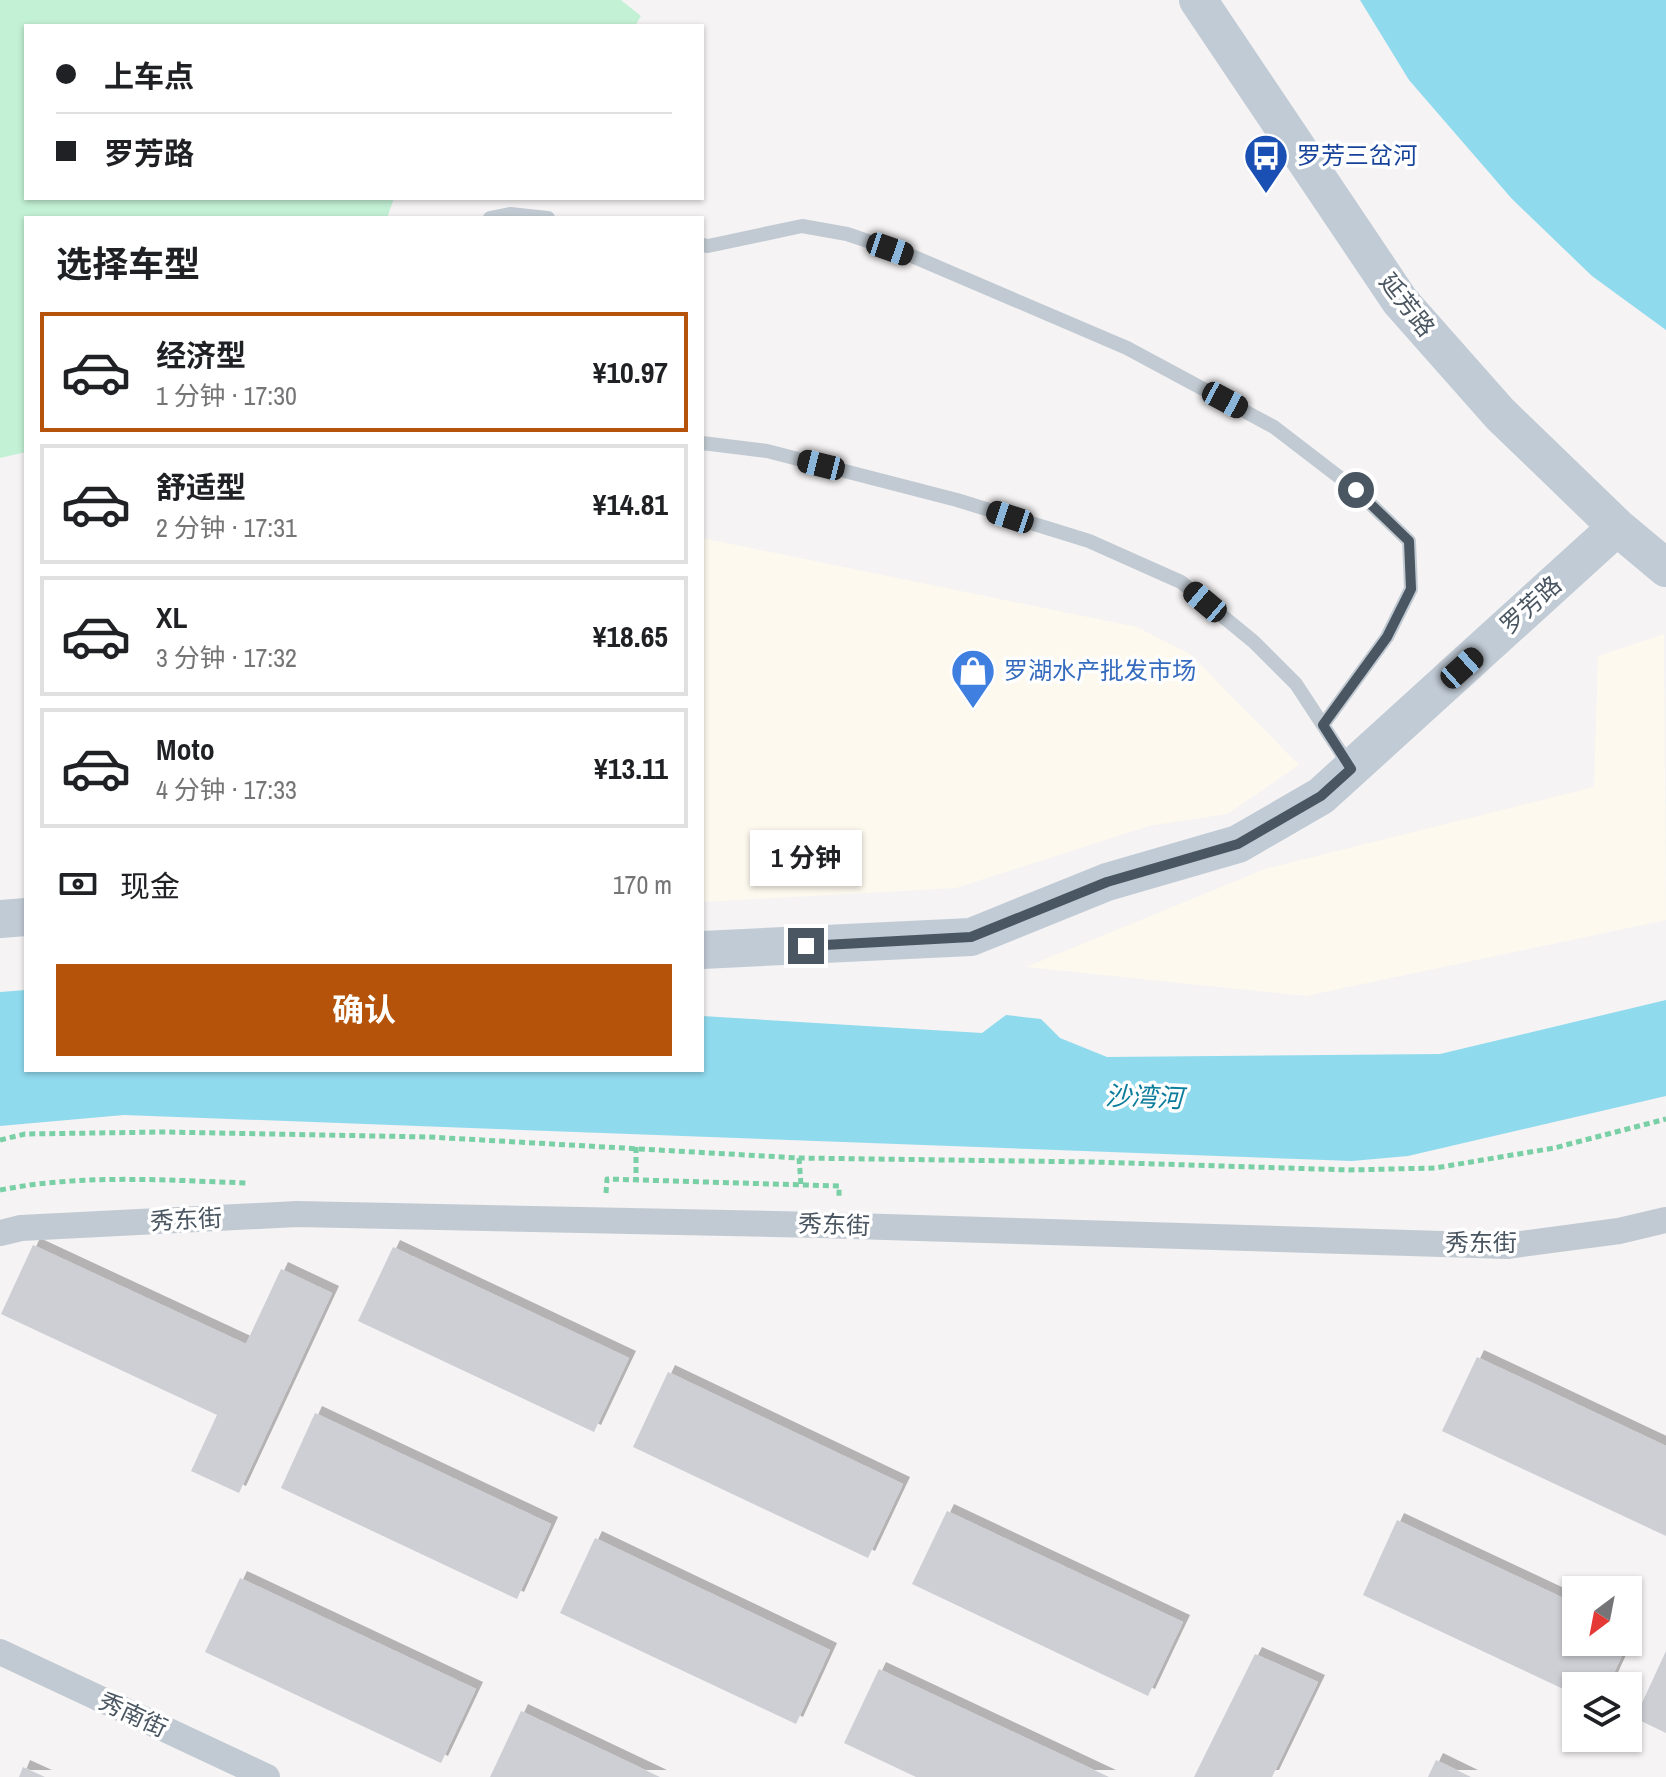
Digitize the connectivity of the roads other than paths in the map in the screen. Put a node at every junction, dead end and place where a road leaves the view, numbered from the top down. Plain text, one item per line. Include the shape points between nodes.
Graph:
1 (1198, 0) edge
2 (500, 216) edge
3 (529, 216) edge
4 (704, 245) edge
5 (704, 443) edge
6 (1617, 527) junction
7 (1666, 568) edge
8 (1323, 725) junction
9 (1351, 769) junction
10 (24, 917) edge
11 (0, 919) edge
12 (704, 950) edge
13 (1666, 1220) edge
14 (0, 1233) edge
15 (0, 1652) edge
16 (228, 1769) edge
17 (267, 1777) edge

1 - 6 main road, 延芳路 via 1400,301 1500,414
2 - 3 lane
4 - 8 lane via 802,226 847,234 912,256 1127,348 1274,427 1356,490 1409,541 1411,589 1387,637
5 - 8 lane via 767,451 957,500 1089,541 1168,576 1254,642 1296,684
6 - 7 main road, 延芳路
6 - 9 main road, 罗芳路
8 - 9 lane
9 - 12 main road, 罗芳路 via 1321,796 1238,844 1107,882 971,937
10 - 11 main road
13 - 14 street, 秀东街 via 1507,1246 297,1214
15 - 16 street, 秀南街
16 - 17 street, 秀南街

